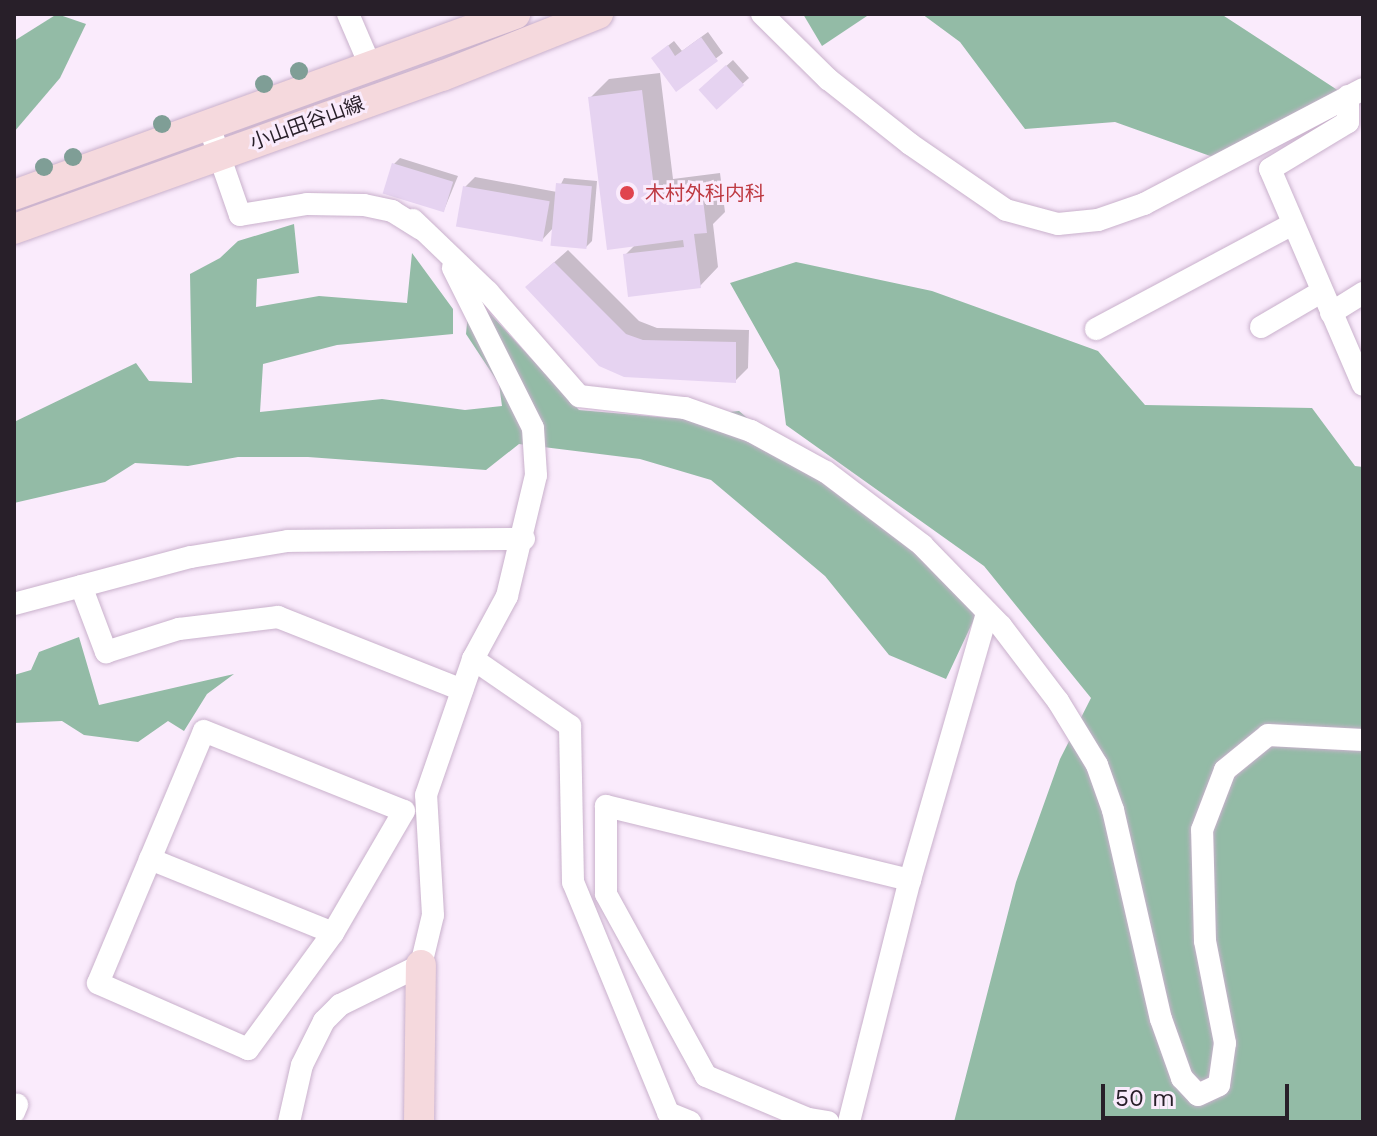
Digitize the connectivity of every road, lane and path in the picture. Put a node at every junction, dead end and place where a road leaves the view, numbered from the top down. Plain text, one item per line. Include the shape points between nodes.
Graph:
1 (348, 14) edge
2 (515, 14) edge
3 (598, 14) edge
4 (762, 14) edge
5 (370, 65) junction
6 (1356, 92) edge
7 (214, 140) junction
8 (14, 195) edge
9 (413, 220) junction
10 (1291, 225) junction
11 (14, 229) edge
12 (1363, 293) edge
13 (1326, 303) junction
14 (1261, 327) dead end
15 (1096, 329) dead end
16 (1363, 385) edge
17 (524, 539) junction
18 (81, 586) junction
19 (14, 604) edge
20 (987, 613) junction
21 (473, 659) junction
22 (462, 690) junction
23 (1363, 740) edge
24 (426, 795) junction
25 (404, 811) junction
26 (150, 859) junction
27 (910, 880) junction
28 (333, 933) junction
29 (421, 965) junction
30 (289, 1122) edge
31 (419, 1122) edge
32 (690, 1122) edge
33 (828, 1122) edge
34 (849, 1122) edge

1 - 5 street
2 - 5 main road, 小山田谷山線
3 - 7 main road, 小山田谷山線 via 442,76
4 - 6 street via 828,79 910,144 1006,210 1058,224 1098,220 1144,204
5 - 7 main road, 小山田谷山線
6 - 10 street via 1348,122 1270,169
7 - 8 main road, 小山田谷山線
7 - 9 street via 240,215 339,203 392,211
7 - 11 main road, 小山田谷山線
9 - 17 street via 458,274 533,428 536,475
9 - 20 street via 488,292 579,396 685,408 751,431 826,472 922,545
10 - 13 street
10 - 15 street
12 - 13 street
13 - 14 street
13 - 16 street
17 - 18 street via 288,541 191,557
17 - 21 street via 507,596
18 - 19 street
18 - 22 street via 106,652 179,629 278,617
20 - 23 street via 1058,701 1097,765 1113,810 1161,1019 1182,1078 1198,1095 1219,1085 1225,1043 1205,941 1202,830 1225,770 1268,735
20 - 27 street
21 - 22 street
21 - 32 street via 570,726 573,882 668,1113
22 - 24 street
24 - 25 street
24 - 29 street via 433,915
25 - 26 street via 204,731
25 - 28 street
26 - 28 street
26 - 28 street via 98,983 248,1049
27 - 33 street via 606,806 606,894 706,1076 808,1119
27 - 34 street
29 - 30 street via 340,1005 324,1021 302,1065
29 - 31 main road

